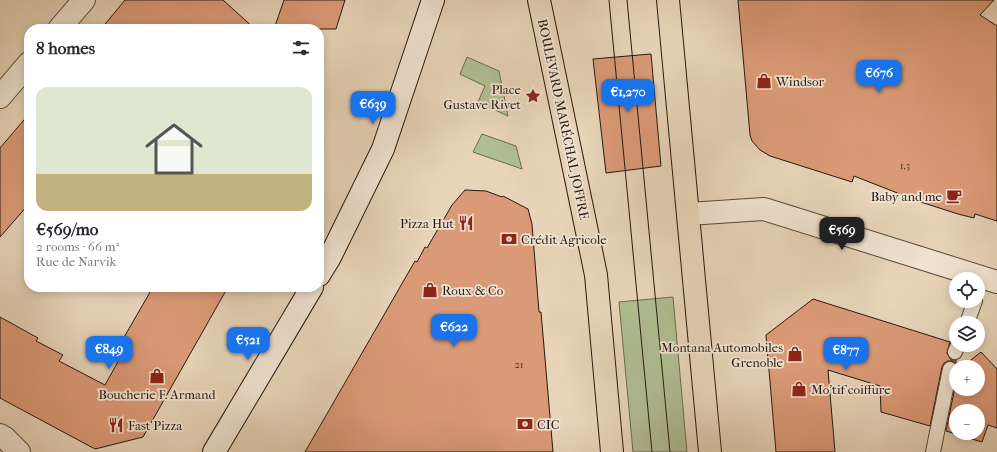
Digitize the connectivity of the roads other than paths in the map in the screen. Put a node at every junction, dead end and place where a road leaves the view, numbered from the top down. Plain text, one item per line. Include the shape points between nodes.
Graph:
1 (84, 0) edge
2 (433, 0) edge
3 (539, 0) edge
4 (668, 0) edge
5 (63, 24) edge
6 (24, 70) edge
7 (0, 97) edge
8 (688, 214) junction
9 (324, 267) edge
10 (986, 284) edge
11 (309, 292) edge
12 (949, 374) edge
13 (0, 435) edge
14 (19, 452) edge
15 (214, 452) edge
16 (612, 452) edge
17 (710, 452) edge
18 (934, 452) edge

1 - 5 main road
2 - 9 main road via 383,149
3 - 16 main road, BOULEVARD MARÉCHAL JOFFRE via 596,275
4 - 8 main road
6 - 7 main road
8 - 10 main road via 764,209
8 - 17 main road
11 - 15 main road
12 - 18 lane
13 - 14 main road

